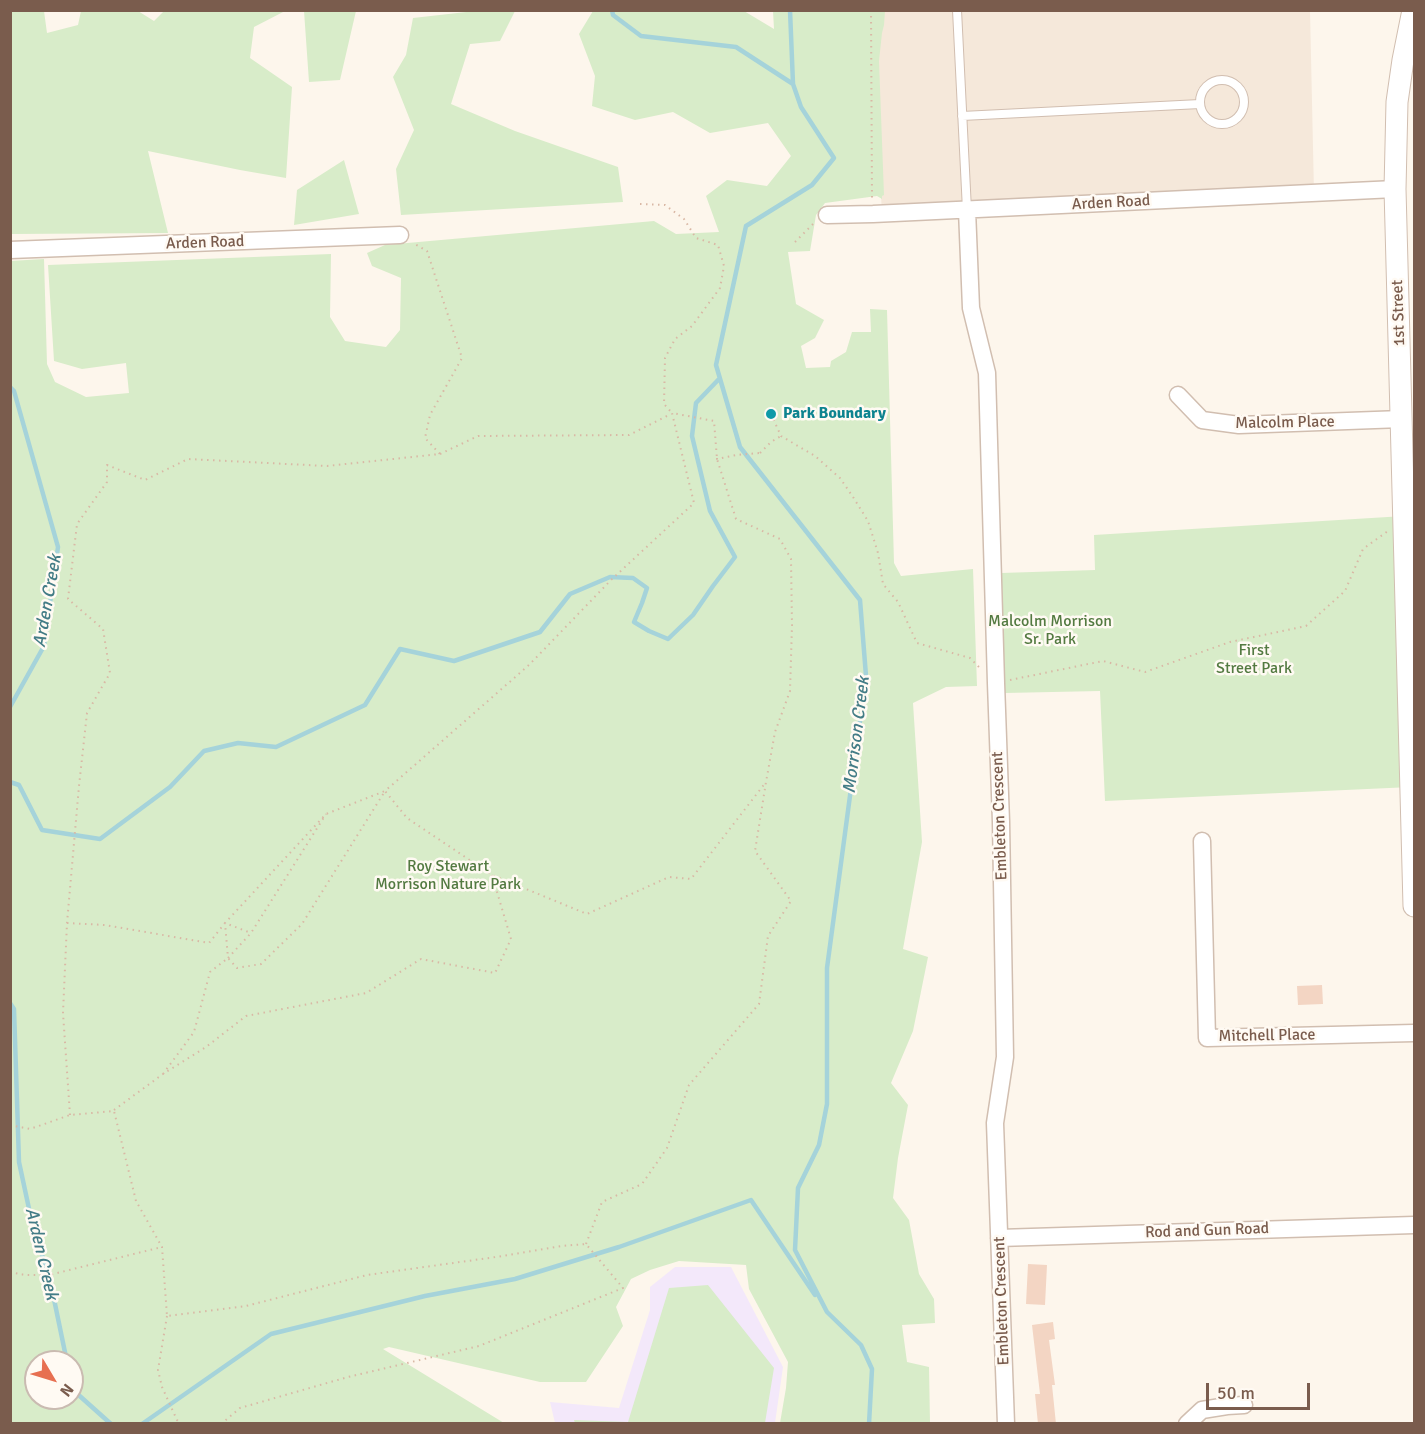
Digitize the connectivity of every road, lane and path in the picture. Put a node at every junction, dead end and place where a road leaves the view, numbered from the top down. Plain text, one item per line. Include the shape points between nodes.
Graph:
1 (871, 10) edge
2 (957, 10) edge
3 (1413, 10) edge
4 (1409, 61) edge
5 (1200, 104) junction
6 (962, 116) junction
7 (1395, 189) junction
8 (640, 204) dead end
9 (967, 210) junction
10 (873, 214) junction
11 (827, 215) joint
12 (400, 236) joint
13 (795, 242) dead end
14 (10, 250) edge
15 (1178, 395) dead end
16 (672, 413) junction
17 (771, 414) dead end
18 (1406, 420) edge
19 (781, 436) junction
20 (440, 454) junction
21 (717, 459) junction
22 (1404, 518) junction
23 (996, 683) junction
24 (1412, 715) edge
25 (766, 782) junction
26 (385, 791) junction
27 (326, 814) junction
28 (1202, 841) dead end
29 (492, 875) junction
30 (1414, 906) edge
31 (67, 923) junction
32 (225, 923) junction
33 (251, 933) junction
34 (228, 958) junction
35 (1414, 1033) edge
36 (163, 1074) junction
37 (114, 1111) junction
38 (70, 1115) junction
39 (10, 1125) edge
40 (1414, 1225) edge
41 (999, 1238) junction
42 (586, 1244) junction
43 (162, 1247) junction
44 (10, 1272) edge
45 (167, 1316) junction
46 (1244, 1405) dead end
47 (181, 1424) edge
48 (221, 1424) edge
49 (1006, 1424) edge
50 (1187, 1424) edge

1 - 10 path
2 - 6 lane
3 - 4 street, 1st Street
4 - 7 street, 1st Street via 1397,102
5 - 5 lane via 1207,118 1221,124 1236,119 1244,104 1239,87 1222,80 1206,87
5 - 6 lane
6 - 9 lane
7 - 9 street, Arden Road
7 - 18 street, 1st Street
8 - 16 path via 665,205 684,219 696,238 718,245 724,266 720,288 692,326 675,339 665,358 664,404
9 - 10 street, Arden Road
9 - 23 street, Embleton Crescent via 971,308 987,373
10 - 11 street, Arden Road
11 - 13 path
12 - 14 street, Arden Road
12 - 20 path via 428,251 462,358 430,415 425,438
15 - 18 street, Malcolm Place via 1202,420 1239,425
16 - 20 path via 629,435 478,436
16 - 21 path via 714,422
16 - 26 path via 694,503 611,580 529,665
17 - 19 path
18 - 22 street, 1st Street
19 - 21 path via 760,453
19 - 23 path via 815,456 840,478 853,497 868,522 883,584 898,602 916,643 970,658
20 - 31 path via 327,466 188,459 145,480 107,465 107,482 77,524 68,599 103,629 110,673 87,713
21 - 25 path via 736,519 780,539 791,559 790,691 775,732
22 - 23 path via 1363,549 1346,591 1306,626 1230,642 1145,672 1103,661
22 - 24 street, 1st Street
23 - 41 street, Embleton Crescent via 1005,1057 995,1123
24 - 30 street, 1st Street
25 - 29 path via 691,879 669,878 587,914
25 - 42 path via 755,851 791,901 768,936 759,1004 689,1085 667,1148 642,1184 602,1202
26 - 27 path
26 - 29 path via 407,818
26 - 34 path via 302,924 261,964 237,968
27 - 32 path
27 - 33 path
28 - 35 street, Mitchell Place via 1208,1038
29 - 36 path via 511,939 495,973 421,959 366,993 246,1016
31 - 32 path via 105,925 209,943
31 - 38 path via 63,1013
32 - 33 path
32 - 34 path
33 - 34 path
34 - 36 path via 210,972 194,1032
36 - 37 path
37 - 38 path
37 - 43 path via 136,1201
38 - 39 path via 30,1130
40 - 41 street, Rod and Gun Road
41 - 49 street, Embleton Crescent
42 - 45 path via 367,1275 246,1306
42 - 48 path via 623,1288 479,1346 240,1408
43 - 44 path via 49,1275
43 - 45 path
45 - 47 path via 158,1370
46 - 50 street via 1202,1410

